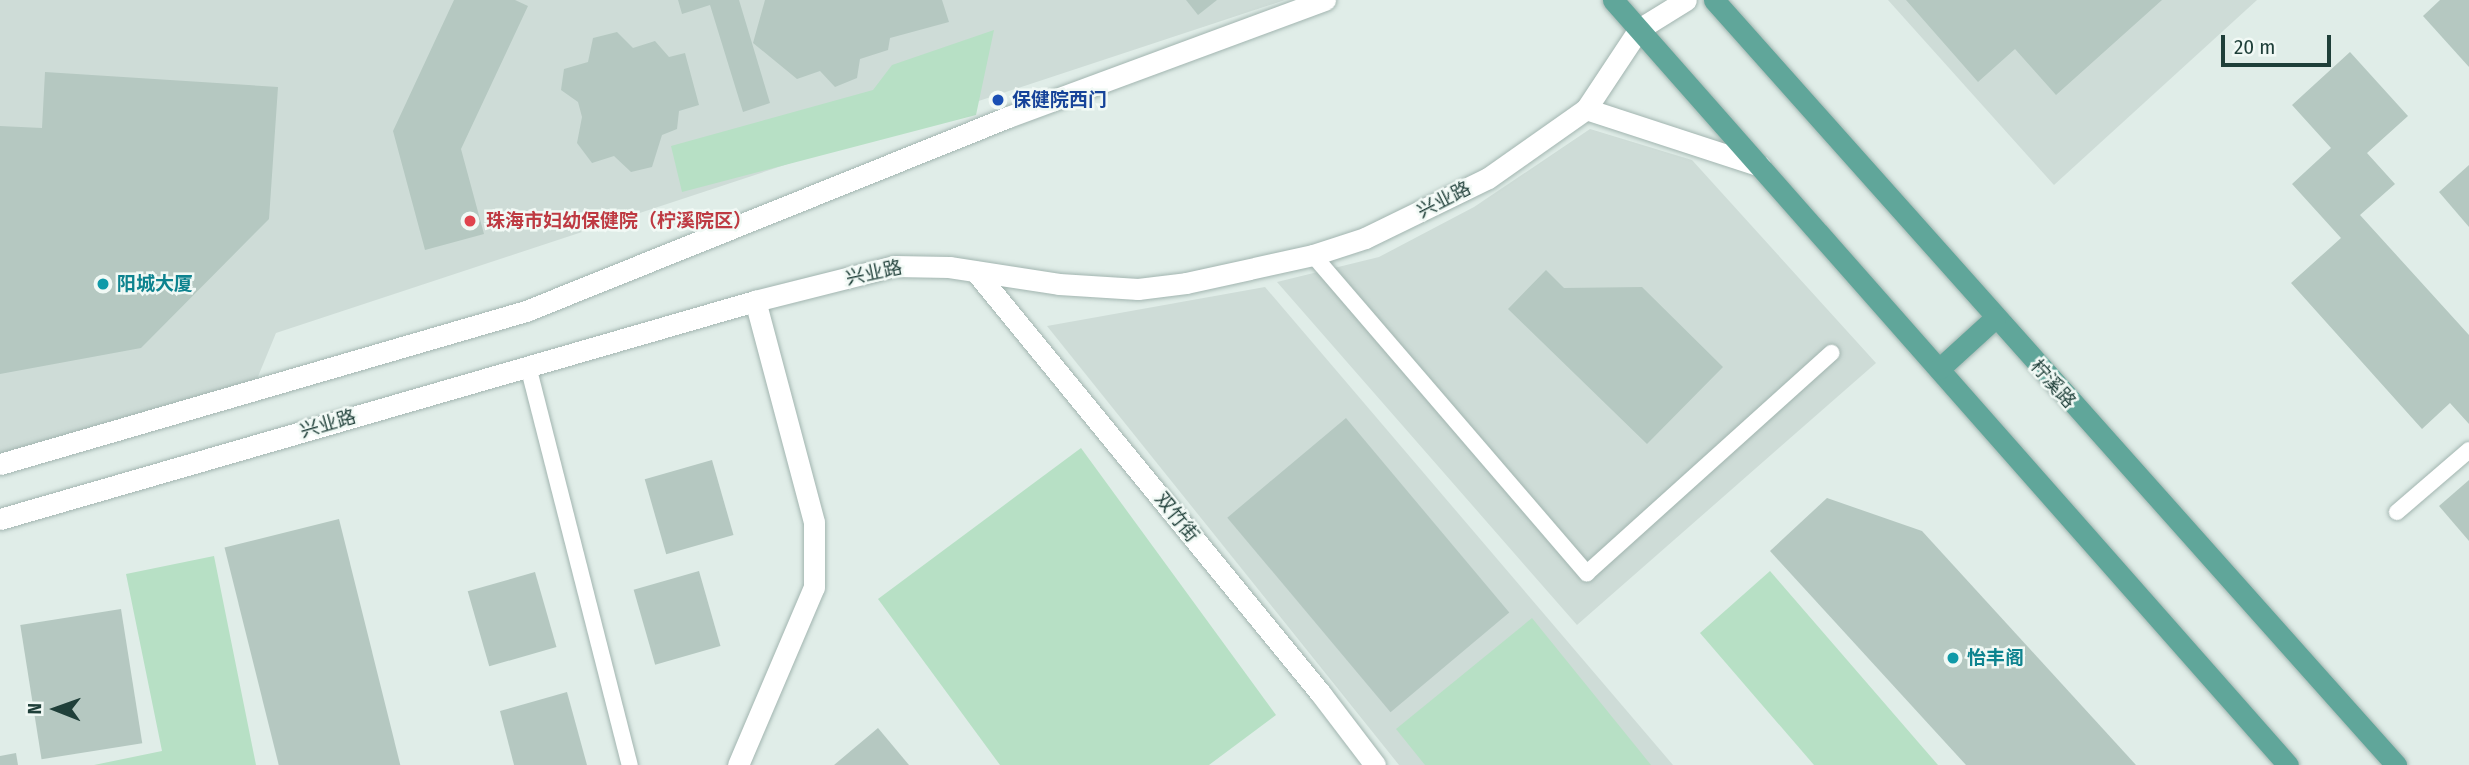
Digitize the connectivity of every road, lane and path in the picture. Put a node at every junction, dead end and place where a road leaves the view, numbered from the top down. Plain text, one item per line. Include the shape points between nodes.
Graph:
1 (1325, 0) edge
2 (1613, 0) edge
3 (1686, 0) edge
4 (1714, 0) edge
5 (1639, 29) junction
6 (1586, 109) junction
7 (1760, 166) junction
8 (1313, 255) junction
9 (976, 272) junction
10 (755, 301) junction
11 (1994, 318) junction
12 (1831, 353) dead end
13 (528, 366) junction
14 (1939, 369) junction
15 (2469, 450) edge
16 (0, 464) edge
17 (2397, 512) dead end
18 (0, 519) edge
19 (630, 765) edge
20 (738, 765) edge
21 (1375, 765) edge
22 (2288, 765) edge
23 (2396, 765) edge

1 - 16 main road via 1008,117 526,311
2 - 5 main road
3 - 5 main road, 兴业路
4 - 11 main road, 柠溪路
5 - 6 main road, 兴业路
5 - 7 main road
6 - 7 main road
6 - 8 main road, 兴业路 via 1488,178 1365,238
7 - 14 main road
8 - 9 main road, 兴业路 via 1138,289
8 - 12 lane via 1587,573
9 - 10 main road, 兴业路 via 921,264 894,266
9 - 21 main road, 双竹街
10 - 13 main road, 兴业路
10 - 20 main road via 814,522 814,587
11 - 14 main road
11 - 23 main road, 柠溪路
13 - 18 main road, 兴业路
13 - 19 lane
14 - 22 main road
15 - 17 lane

